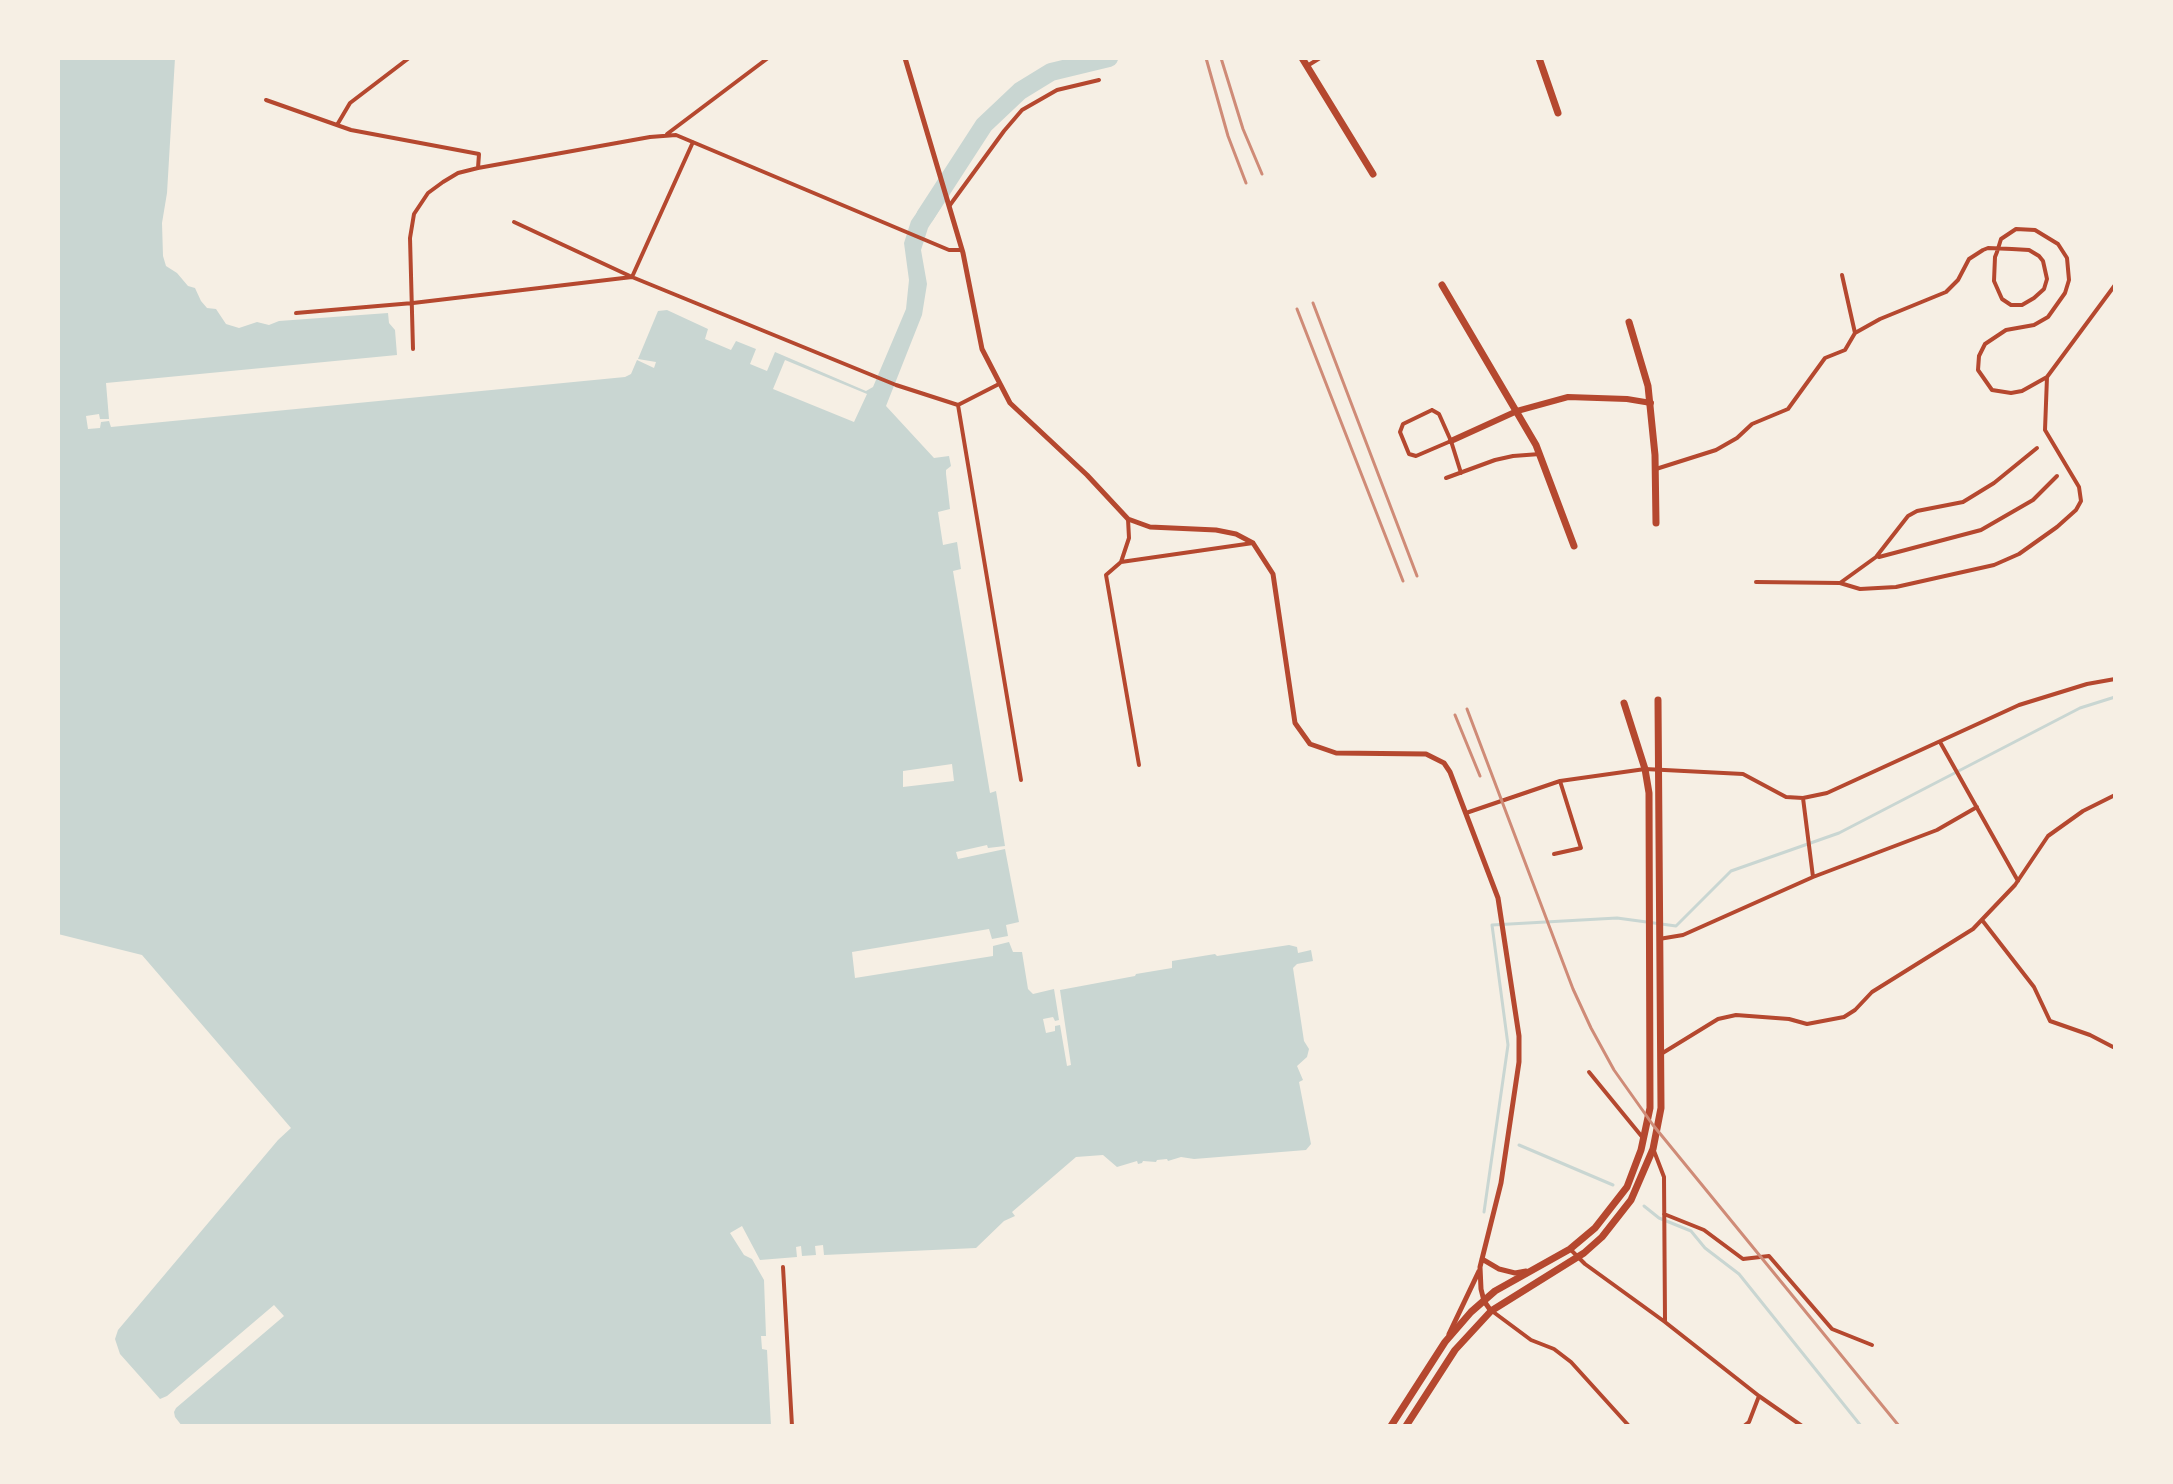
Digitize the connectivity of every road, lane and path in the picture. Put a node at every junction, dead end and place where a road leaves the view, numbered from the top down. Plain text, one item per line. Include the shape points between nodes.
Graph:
1 (409, 58) edge
2 (768, 58) edge
3 (905, 58) edge
4 (1320, 58) edge
5 (1539, 58) edge
6 (1304, 62) edge
7 (1099, 80) dead end
8 (266, 100) dead end
9 (1558, 113) dead end
10 (337, 125) junction
11 (665, 136) junction
12 (693, 142) junction
13 (478, 168) junction
14 (1373, 174) dead end
15 (949, 202) junction
16 (514, 222) dead end
17 (962, 250) junction
18 (1842, 275) dead end
19 (632, 277) junction
20 (1442, 285) dead end
21 (2115, 285) edge
22 (413, 303) junction
23 (296, 313) dead end
24 (1629, 322) dead end
25 (1855, 333) junction
26 (413, 349) dead end
27 (2047, 377) junction
28 (999, 384) junction
29 (1651, 403) junction
30 (958, 405) junction
31 (1517, 411) junction
32 (1451, 441) junction
33 (2037, 448) dead end
34 (1541, 454) junction
35 (1655, 469) junction
36 (1461, 473) junction
37 (2057, 476) dead end
38 (1446, 478) dead end
39 (1128, 519) junction
40 (1656, 523) dead end
41 (1253, 543) junction
42 (1574, 546) dead end
43 (1876, 557) junction
44 (1121, 562) junction
45 (1756, 582) dead end
46 (1840, 583) junction
47 (2115, 679) edge
48 (1658, 700) dead end
49 (1624, 703) dead end
50 (1940, 742) junction
51 (1139, 765) dead end
52 (1645, 769) junction
53 (1659, 770) junction
54 (1021, 780) dead end
55 (1560, 781) junction
56 (2115, 795) edge
57 (1803, 798) junction
58 (1977, 807) junction
59 (1466, 813) junction
60 (1554, 854) dead end
61 (1813, 877) junction
62 (2018, 881) junction
63 (1982, 920) junction
64 (1649, 936) junction
65 (1660, 937) junction
66 (2115, 1048) edge
67 (1660, 1054) junction
68 (1589, 1072) dead end
69 (1644, 1140) junction
70 (1653, 1149) junction
71 (1664, 1214) junction
72 (1570, 1249) junction
73 (1578, 1256) junction
74 (1482, 1259) junction
75 (783, 1267) dead end
76 (1480, 1267) junction
77 (1529, 1271) junction
78 (1484, 1301) junction
79 (1491, 1311) junction
80 (1665, 1322) junction
81 (1445, 1342) junction
82 (1872, 1345) dead end
83 (1759, 1396) junction
84 (792, 1426) edge
85 (1392, 1426) edge
86 (1406, 1426) edge
87 (1629, 1426) edge
88 (1744, 1426) edge
89 (1802, 1426) edge

1 - 10 street via 350,103
2 - 11 street
3 - 15 street
4 - 6 street
5 - 9 highway
6 - 14 highway
7 - 15 street via 1057,90 1022,110
8 - 10 street
10 - 13 street via 479,154
11 - 12 street
11 - 13 street
12 - 17 street via 949,250
12 - 19 street
13 - 22 street via 443,182 414,214
15 - 17 street
16 - 19 street
17 - 28 street via 982,349
18 - 25 street
19 - 22 street
19 - 30 street via 896,385
20 - 31 highway
21 - 27 street
22 - 23 street
22 - 26 street
24 - 29 highway
25 - 27 street via 1946,292 1969,259 1988,248 2000,248 2035,252 2043,261 2044,289 2022,305 2006,303 1999,294 1995,257 2001,239 2010,231 2035,230 2067,258 2065,293 2048,317 1991,338 1979,356 1978,370 2000,393 2022,391
25 - 35 street via 1845,350 1825,358 1788,409 1752,424 1716,450
27 - 46 street via 2045,430 2079,487 2076,510 2019,554 1994,565 1896,587 1860,589
28 - 30 street
28 - 39 street via 1010,403
29 - 31 main road via 1568,397
29 - 35 highway
30 - 54 street
31 - 32 main road
31 - 34 highway
32 - 32 street via 1416,456 1409,454 1400,432 1403,424 1432,410
32 - 36 street
33 - 43 street via 1963,502 1908,516
34 - 36 street via 1513,456
34 - 42 highway
35 - 40 highway
36 - 38 street
37 - 43 street via 2033,500 1981,530
39 - 41 street via 1150,527 1216,530
39 - 44 street via 1129,538
41 - 44 street
41 - 59 street via 1273,574 1301,736 1323,751 1437,758 1450,772
43 - 46 street
44 - 51 street via 1106,575
45 - 46 street
47 - 50 street via 2019,705
48 - 53 highway
49 - 52 highway
50 - 57 street via 1827,793
50 - 58 street
52 - 53 street
52 - 55 street
52 - 64 highway
53 - 57 street via 1743,774 1786,797
53 - 65 highway
55 - 59 street
55 - 60 street via 1581,848
56 - 62 street via 2048,836
57 - 61 street
58 - 61 street via 1937,830
58 - 62 street
59 - 74 street via 1498,898 1519,1036 1501,1183
61 - 65 street via 1683,935
62 - 63 street
63 - 66 street via 2034,987 2050,1021
63 - 67 street via 1872,992 1844,1017 1807,1024 1736,1015 1718,1019
64 - 65 street
64 - 69 highway via 1650,1108
65 - 67 highway
67 - 70 highway via 1661,1108
68 - 69 street
69 - 72 highway via 1627,1187 1595,1228
70 - 71 street via 1664,1177
70 - 73 highway via 1617,1220
71 - 80 street
71 - 82 street via 1704,1230 1743,1259 1769,1256 1832,1329
72 - 73 street
72 - 77 highway
73 - 79 highway
73 - 80 street
74 - 76 street
74 - 77 street via 1499,1269
75 - 84 street
76 - 78 street
76 - 81 street
77 - 78 highway
78 - 79 street
78 - 81 highway
79 - 86 highway via 1455,1350
79 - 87 street via 1571,1362
80 - 83 street
81 - 85 highway
83 - 88 street
83 - 89 street

